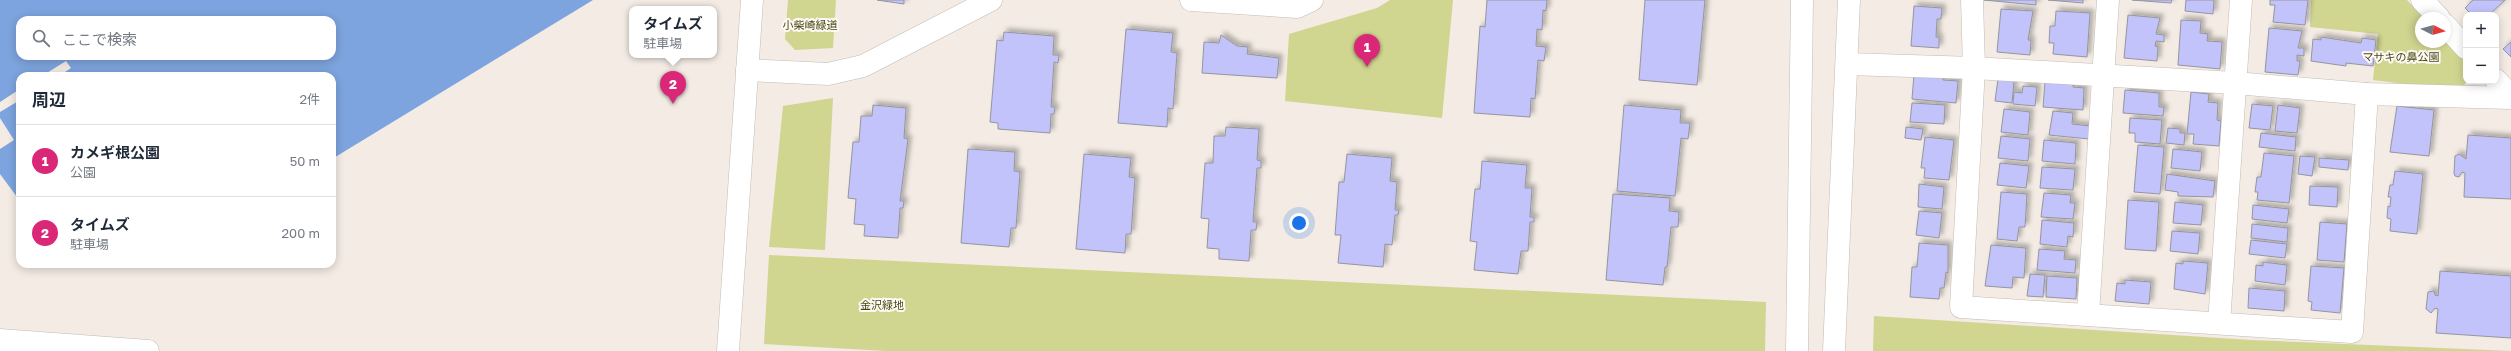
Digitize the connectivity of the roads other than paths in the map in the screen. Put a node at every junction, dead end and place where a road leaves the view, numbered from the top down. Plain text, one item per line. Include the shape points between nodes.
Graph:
1 (752, 0) edge
2 (991, 0) edge
3 (1191, 0) edge
4 (1312, 0) edge
5 (1802, 0) edge
6 (1849, 0) edge
7 (1972, 0) edge
8 (2108, 0) edge
9 (2240, 0) edge
10 (2422, 0) edge
11 (2433, 12) edge
12 (2451, 32) edge
13 (2463, 45) edge
14 (1848, 64) junction
15 (1974, 68) junction
16 (747, 70) junction
17 (2104, 75) junction
18 (2235, 83) junction
19 (2499, 83) edge
20 (2367, 94) junction
21 (2511, 97) edge
22 (2088, 314) junction
23 (2219, 323) junction
24 (0, 340) edge
25 (148, 351) edge
26 (728, 351) edge
27 (1797, 351) edge
28 (1834, 351) edge

1 - 16 street
2 - 16 street via 863,66 828,74
3 - 4 street via 1297,7
5 - 27 street
6 - 14 street
7 - 15 street
8 - 17 street
9 - 18 street
10 - 11 street
12 - 13 street
14 - 15 street
14 - 28 street
15 - 17 street
15 - 22 street via 1961,307
16 - 26 street
17 - 18 street
17 - 22 street
18 - 20 street
18 - 23 street
19 - 21 street
20 - 21 street
20 - 23 street via 2352,332
22 - 23 street
24 - 25 street

